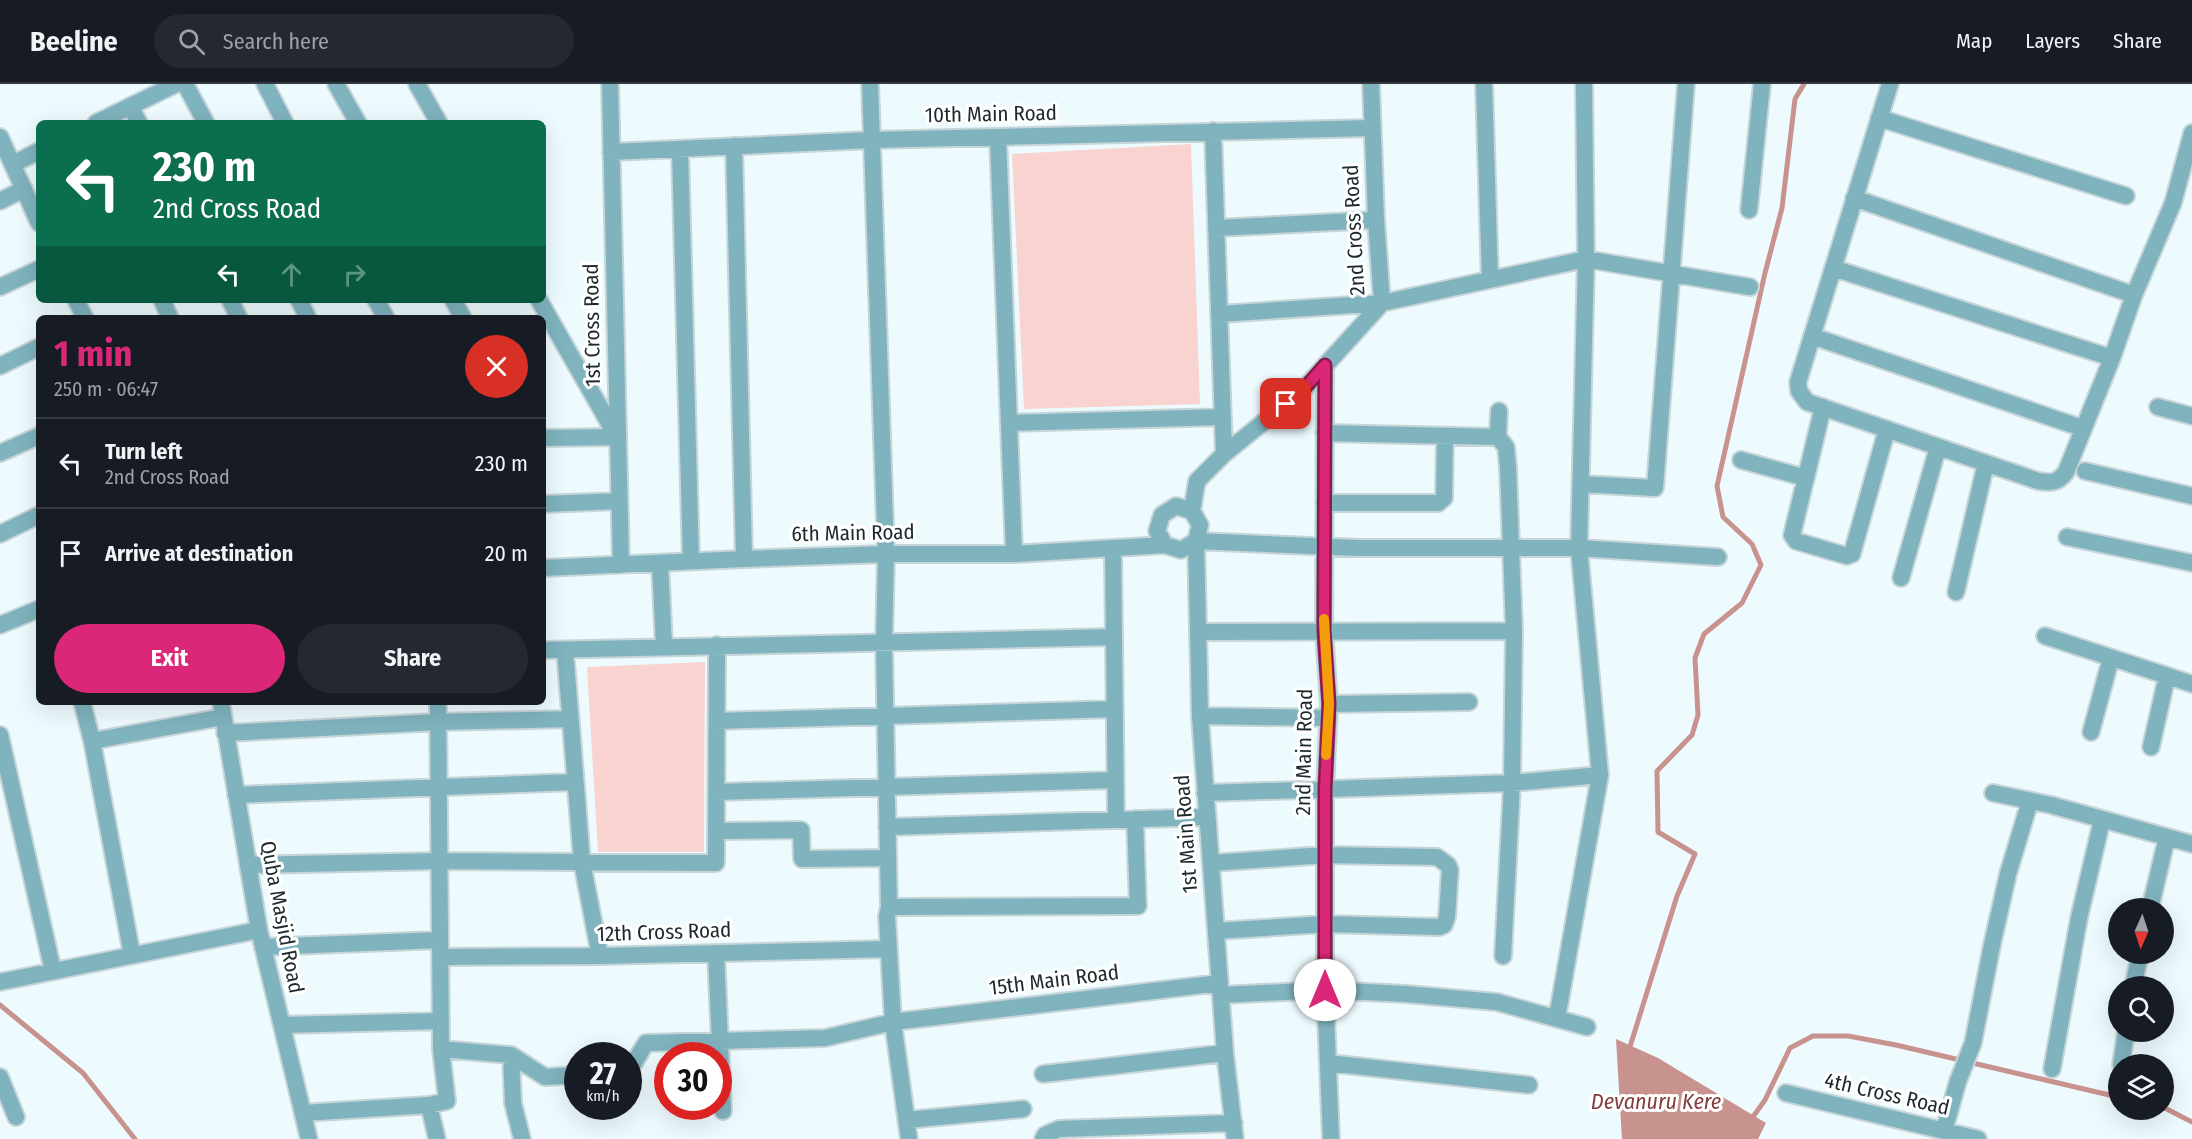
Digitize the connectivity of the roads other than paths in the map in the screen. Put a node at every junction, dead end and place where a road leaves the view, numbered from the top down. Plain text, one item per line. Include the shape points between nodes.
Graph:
1 (176, 84) edge
2 (185, 84) edge
3 (264, 84) edge
4 (336, 84) edge
5 (417, 84) edge
6 (610, 84) edge
7 (870, 84) edge
8 (1371, 84) edge
9 (1484, 84) edge
10 (1584, 84) edge
11 (1686, 84) edge
12 (1762, 84) edge
13 (1890, 84) edge
14 (130, 106) junction
15 (1879, 118) junction
16 (102, 120) edge
17 (137, 120) edge
18 (204, 120) edge
19 (283, 120) edge
20 (356, 120) edge
21 (437, 120) edge
22 (1372, 128) junction
23 (1213, 131) junction
24 (2192, 133) edge
25 (998, 136) junction
26 (0, 137) edge
27 (872, 140) junction
28 (734, 146) junction
29 (680, 149) junction
30 (36, 152) edge
31 (611, 152) junction
32 (13, 164) junction
33 (24, 189) junction
34 (2126, 196) dead end
35 (1854, 198) junction
36 (0, 201) edge
37 (1749, 210) dead end
38 (36, 216) edge
39 (1376, 220) junction
40 (1216, 228) junction
41 (1586, 259) junction
42 (1833, 268) junction
43 (36, 270) edge
44 (1672, 274) junction
45 (1490, 280) junction
46 (0, 287) edge
47 (1750, 288) dead end
48 (2134, 295) junction
49 (541, 303) edge
50 (1382, 303) junction
51 (1220, 314) junction
52 (1812, 336) junction
53 (36, 348) edge
54 (2112, 358) junction
55 (1325, 365) junction
56 (0, 366) edge
57 (1823, 407) junction
58 (2158, 407) dead end
59 (1498, 411) dead end
60 (2192, 416) edge
61 (1223, 417) junction
62 (1009, 423) junction
63 (2082, 428) junction
64 (1887, 429) junction
65 (1324, 433) junction
66 (1445, 436) junction
67 (36, 437) edge
68 (617, 437) junction
69 (1498, 437) junction
70 (546, 438) edge
71 (1938, 447) junction
72 (0, 453) edge
73 (1224, 454) junction
74 (1741, 460) dead end
75 (1986, 464) junction
76 (2085, 471) dead end
77 (1806, 478) junction
78 (1581, 484) junction
79 (2192, 496) edge
80 (619, 501) junction
81 (1324, 503) junction
82 (546, 504) edge
83 (1192, 511) junction
84 (36, 516) edge
85 (0, 534) edge
86 (2067, 537) dead end
87 (1196, 542) junction
88 (1164, 546) junction
89 (1324, 547) junction
90 (1511, 547) junction
91 (1113, 548) junction
92 (1579, 548) junction
93 (886, 554) junction
94 (1014, 554) junction
95 (1718, 557) dead end
96 (744, 559) junction
97 (691, 561) junction
98 (660, 563) junction
99 (2192, 563) edge
100 (621, 565) junction
101 (546, 568) edge
102 (1901, 578) dead end
103 (1956, 592) dead end
104 (36, 610) edge
105 (0, 625) edge
106 (1324, 631) junction
107 (1514, 631) junction
108 (1199, 632) junction
109 (2045, 636) dead end
110 (1114, 637) junction
111 (884, 644) junction
112 (717, 645) junction
113 (664, 647) junction
114 (546, 650) edge
115 (565, 650) junction
116 (2111, 658) junction
117 (2167, 676) junction
118 (2192, 684) edge
119 (1469, 702) dead end
120 (83, 705) edge
121 (438, 705) edge
122 (1114, 709) junction
123 (1328, 711) junction
124 (886, 715) junction
125 (1200, 716) junction
126 (223, 717) edge
127 (570, 719) junction
128 (717, 721) junction
129 (438, 722) junction
130 (2091, 732) dead end
131 (0, 735) edge
132 (92, 741) junction
133 (2151, 747) dead end
134 (1599, 776) junction
135 (1115, 780) junction
136 (574, 782) junction
137 (1512, 783) junction
138 (887, 787) junction
139 (439, 789) junction
140 (1325, 789) junction
141 (717, 792) junction
142 (1205, 793) junction
143 (1993, 793) dead end
144 (236, 795) junction
145 (2030, 801) junction
146 (1207, 817) junction
147 (1135, 819) junction
148 (1116, 820) junction
149 (2103, 820) junction
150 (887, 826) junction
151 (717, 831) junction
152 (2167, 837) junction
153 (2191, 839) edge
154 (1325, 855) junction
155 (887, 858) junction
156 (440, 861) junction
157 (582, 862) junction
158 (1210, 863) junction
159 (248, 865) junction
160 (2153, 898) edge
161 (889, 907) junction
162 (1325, 924) junction
163 (259, 930) junction
164 (1216, 931) junction
165 (263, 947) junction
166 (440, 948) junction
167 (889, 949) junction
168 (716, 953) junction
169 (132, 955) junction
170 (1503, 956) dead end
171 (600, 957) junction
172 (53, 970) junction
173 (0, 982) edge
174 (1221, 989) junction
175 (1325, 990) junction
176 (1557, 1018) junction
177 (441, 1021) junction
178 (893, 1022) junction
179 (282, 1025) junction
180 (1587, 1027) dead end
181 (720, 1041) junction
182 (441, 1050) junction
183 (642, 1050) edge
184 (1225, 1053) junction
185 (511, 1055) junction
186 (1328, 1063) junction
187 (2052, 1069) dead end
188 (1043, 1074) dead end
189 (564, 1076) edge
190 (0, 1077) edge
191 (1529, 1084) dead end
192 (1786, 1093) dead end
193 (429, 1105) junction
194 (1023, 1109) dead end
195 (303, 1113) junction
196 (16, 1117) dead end
197 (907, 1120) junction
198 (1235, 1131) edge
199 (1944, 1131) junction
200 (309, 1139) edge
201 (437, 1139) edge
202 (522, 1139) edge
203 (909, 1139) edge
204 (1043, 1139) edge
205 (1331, 1139) edge
206 (1978, 1139) edge

1 - 14 street
2 - 18 street
3 - 19 street
4 - 20 street
5 - 21 street
6 - 31 street, 1st Cross Road
7 - 27 street
8 - 22 street, 2nd Cross Road
9 - 45 street
10 - 41 street
11 - 44 street
12 - 37 street
13 - 15 street
14 - 16 street
14 - 17 street
15 - 34 street
15 - 35 street
22 - 23 street, 10th Main Road
22 - 39 street, 2nd Cross Road
23 - 25 street, 10th Main Road
23 - 40 street
24 - 48 street via 2173,203
25 - 27 street, 10th Main Road
25 - 62 street
26 - 32 street
27 - 28 street, 10th Main Road
27 - 93 street
28 - 29 street, 10th Main Road
28 - 96 street
29 - 31 street, 10th Main Road
29 - 97 street
30 - 32 street
31 - 68 street, 1st Cross Road
32 - 33 street
33 - 36 street
33 - 38 street
35 - 42 street
35 - 48 street
39 - 40 street
39 - 50 street, 2nd Cross Road
40 - 51 street
41 - 44 street
41 - 45 street
41 - 78 street
42 - 52 street
42 - 54 street
43 - 46 street
44 - 47 street
44 - 78 street via 1655,489
45 - 50 street
48 - 54 street
49 - 68 street
50 - 51 street
50 - 55 street, 2nd Cross Road
51 - 61 street
52 - 57 street via 1798,391 1807,402
52 - 63 street
53 - 56 street
54 - 63 street
55 - 65 street, 2nd Main Road
55 - 73 street, 2nd Cross Road via 1302,391
57 - 64 street
57 - 77 street
58 - 60 street
59 - 69 street
61 - 62 street
61 - 73 street
62 - 94 street
63 - 75 street via 2066,472 2050,483
64 - 71 street
64 - 77 street via 1852,554 1847,556 1796,541 1792,535
65 - 66 street
65 - 81 street, 2nd Main Road
66 - 69 street
66 - 81 street via 1444,498 1438,503
67 - 72 street
68 - 70 street
68 - 80 street, 1st Cross Road
69 - 90 street via 1508,457
71 - 75 street
71 - 102 street
73 - 83 street, 2nd Cross Road via 1197,481
74 - 77 street
75 - 103 street
76 - 79 street
78 - 92 street
80 - 82 street
80 - 100 street, 1st Cross Road
81 - 89 street, 2nd Main Road
83 - 87 street via 1200,525
83 - 88 street via 1176,506 1162,515 1157,531
84 - 85 street
86 - 99 street
87 - 88 street via 1181,550
87 - 89 street
87 - 108 street, 1st Main Road
88 - 91 street, 6th Main Road
89 - 90 street
89 - 106 street, 2nd Main Road
90 - 92 street
90 - 107 street
91 - 94 street, 6th Main Road
91 - 110 street
92 - 95 street
92 - 134 street
93 - 94 street, 6th Main Road
93 - 96 street, 6th Main Road
93 - 111 street
96 - 97 street, 6th Main Road
97 - 98 street, 6th Main Road
98 - 100 street, 6th Main Road
98 - 113 street
100 - 101 street, 6th Main Road
104 - 105 street
106 - 107 street
106 - 108 street
106 - 123 street, 2nd Main Road
107 - 137 street
108 - 125 street, 1st Main Road
109 - 116 street
110 - 111 street
110 - 122 street
111 - 112 street
111 - 124 street
112 - 113 street
112 - 128 street
113 - 115 street
114 - 115 street
115 - 127 street
116 - 117 street
116 - 130 street
117 - 118 street
117 - 133 street
119 - 123 street
120 - 132 street
121 - 129 street
122 - 124 street
122 - 135 street
123 - 125 street
123 - 140 street, 2nd Main Road
124 - 128 street
124 - 138 street
125 - 142 street, 1st Main Road
126 - 129 street
126 - 132 street
126 - 144 street, Quba Masjid Road
127 - 129 street
127 - 136 street
128 - 141 street
129 - 139 street
131 - 172 street
132 - 169 street
134 - 137 street
134 - 176 street
135 - 138 street
135 - 148 street
136 - 139 street
136 - 157 street
137 - 140 street
137 - 170 street
138 - 141 street
138 - 150 street
139 - 144 street
139 - 156 street
140 - 142 street
140 - 154 street, 2nd Main Road
141 - 151 street
142 - 146 street, 1st Main Road
143 - 145 street
144 - 159 street, Quba Masjid Road
145 - 149 street
145 - 199 street via 2008,874 1973,1043
146 - 147 street
146 - 158 street, 1st Main Road
147 - 148 street
147 - 161 street via 1138,906
148 - 150 street
149 - 152 street
149 - 187 street via 2079,918
150 - 155 street
151 - 155 street via 801,830 802,859
151 - 157 street via 716,863
152 - 153 street
152 - 160 street
154 - 158 street
154 - 162 street, 2nd Main Road
154 - 162 street via 1437,857 1450,870 1444,925
155 - 161 street
156 - 157 street
156 - 159 street
156 - 166 street
157 - 171 street
158 - 164 street, 1st Main Road
159 - 163 street, Quba Masjid Road
161 - 167 street
162 - 164 street
162 - 175 street, 2nd Main Road
163 - 165 street, Quba Masjid Road
163 - 169 street
164 - 174 street, 1st Main Road
165 - 166 street, 12th Cross Road
165 - 179 street, Quba Masjid Road
166 - 171 street, 12th Cross Road
166 - 177 street
167 - 168 street, 12th Cross Road
167 - 178 street
168 - 171 street, 12th Cross Road
168 - 181 street
169 - 172 street
172 - 173 street
174 - 175 street, 15th Main Road
174 - 178 street, 15th Main Road
174 - 184 street, 1st Main Road
175 - 176 street, 15th Main Road via 1497,1002
175 - 186 street, 2nd Main Road
176 - 180 street, 15th Main Road
177 - 179 street
177 - 182 street
178 - 181 street, 15th Main Road via 825,1038
178 - 197 street
179 - 195 street, Quba Masjid Road
181 - 183 street, 15th Main Road via 646,1043
182 - 185 street
182 - 193 street via 447,1101
184 - 188 street
184 - 198 street, 1st Main Road
185 - 189 street via 545,1077
185 - 202 street via 513,1103
186 - 191 street
186 - 205 street, 2nd Main Road
190 - 196 street
192 - 199 street, 4th Cross Road
193 - 195 street
193 - 201 street
194 - 197 street
195 - 200 street, Quba Masjid Road
197 - 203 street
198 - 204 street via 1059,1129
199 - 206 street, 4th Cross Road

